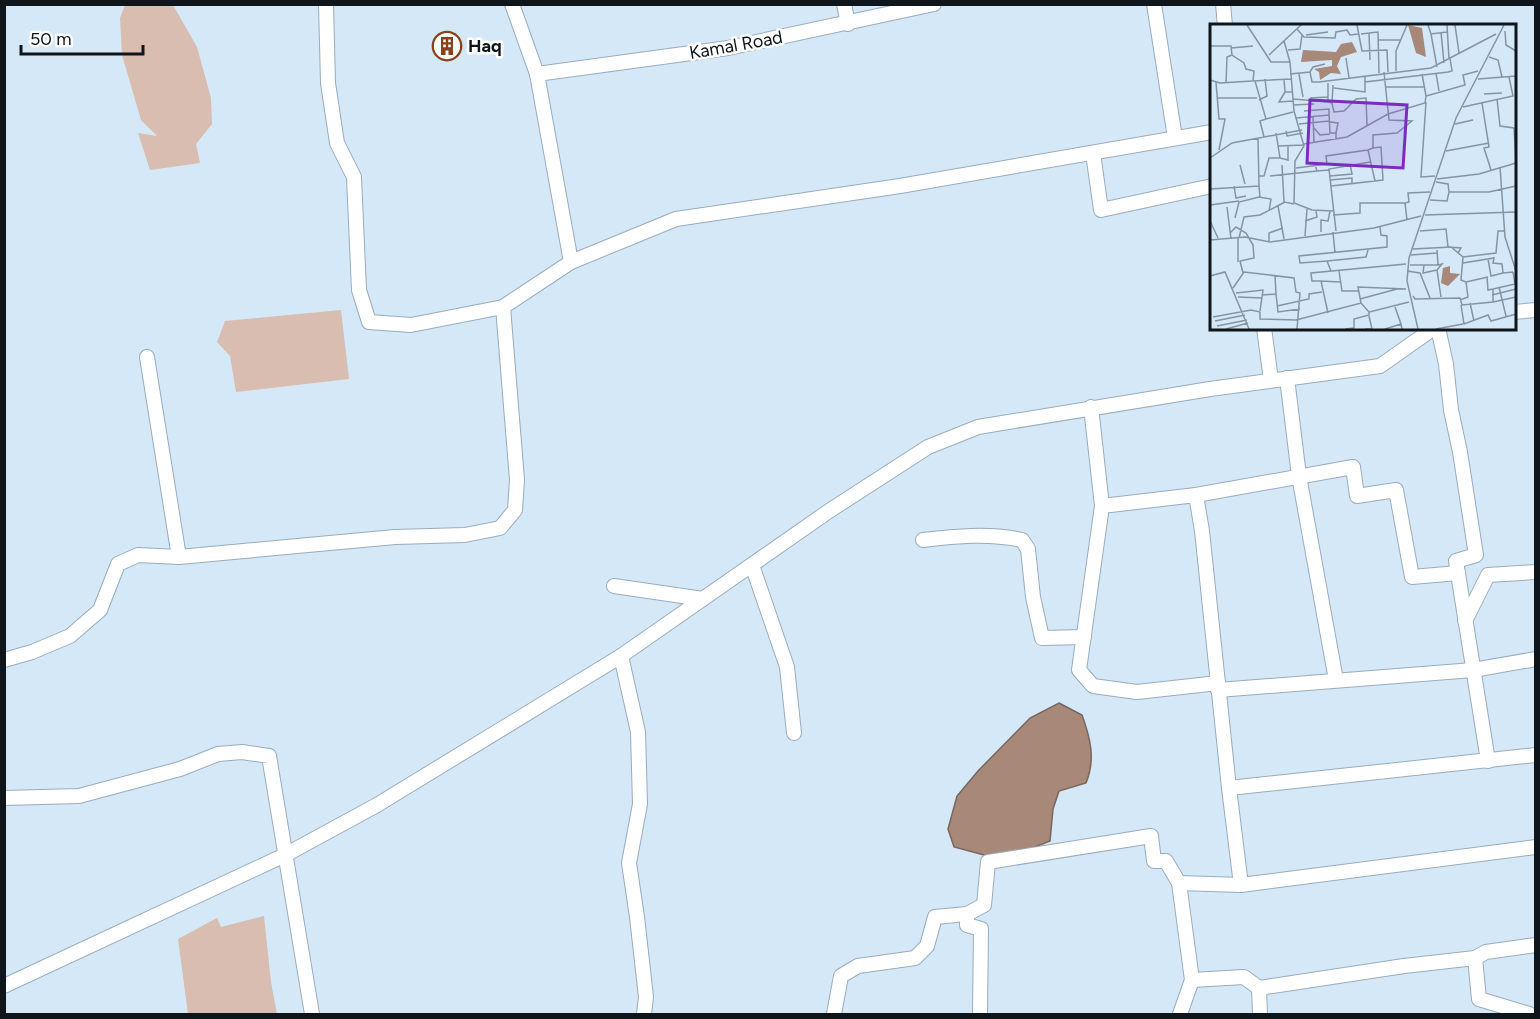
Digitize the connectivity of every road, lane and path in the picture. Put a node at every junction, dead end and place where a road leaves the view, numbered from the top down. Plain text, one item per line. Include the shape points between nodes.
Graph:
1 (326, 4) edge
2 (512, 4) edge
3 (844, 4) edge
4 (934, 4) edge
5 (1155, 4) edge
6 (1223, 4) edge
7 (848, 24) junction
8 (1225, 24) edge
9 (537, 74) junction
10 (1210, 132) edge
11 (1175, 138) junction
12 (1093, 153) junction
13 (1210, 186) edge
14 (571, 262) junction
15 (503, 307) junction
16 (1536, 310) edge
17 (1516, 312) edge
18 (1264, 330) edge
19 (1433, 330) edge
20 (1437, 330) edge
21 (147, 357) dead end
22 (1287, 378) junction
23 (1271, 380) junction
24 (1091, 407) junction
25 (1299, 476) junction
26 (1196, 495) junction
27 (1102, 506) junction
28 (922, 540) dead end
29 (179, 557) junction
30 (752, 565) junction
31 (1536, 572) edge
32 (1458, 573) junction
33 (614, 586) dead end
34 (703, 599) junction
35 (1465, 621) junction
36 (1084, 637) junction
37 (621, 656) junction
38 (1536, 659) edge
39 (4, 660) edge
40 (1473, 670) junction
41 (1336, 680) junction
42 (1218, 687) junction
43 (794, 733) dead end
44 (1536, 754) edge
45 (1488, 761) junction
46 (1229, 788) junction
47 (4, 798) edge
48 (1536, 847) edge
49 (285, 855) junction
50 (1179, 884) junction
51 (1240, 885) junction
52 (967, 914) junction
53 (1536, 945) edge
54 (1475, 958) junction
55 (1192, 980) junction
56 (4, 986) edge
57 (1259, 988) junction
58 (312, 1014) edge
59 (644, 1014) edge
60 (834, 1014) edge
61 (980, 1014) edge
62 (1180, 1014) edge
63 (1260, 1014) edge
64 (1529, 1014) edge

1 - 15 street via 328,83 337,143 354,177 359,290 369,322 411,325
2 - 9 street
3 - 7 street
4 - 7 street, Kamal Road
5 - 11 street
6 - 8 street
7 - 9 street, Kamal Road via 728,48
9 - 14 street
10 - 11 street
11 - 12 street
12 - 13 street via 1101,210
12 - 14 street via 676,219
14 - 15 street
15 - 29 street via 517,480 515,510 500,528 465,535 394,537
16 - 17 street
18 - 23 street
19 - 22 street via 1380,366
20 - 32 street via 1446,364 1476,555 1456,561
21 - 29 street
22 - 23 street
22 - 25 street
23 - 24 street
24 - 27 street
24 - 30 street via 978,427 928,447
25 - 26 street
25 - 32 street via 1353,467 1357,496 1396,490 1412,577
25 - 41 street
26 - 27 street
26 - 42 street
27 - 36 street
28 - 36 street via 993,536 1022,540 1028,549 1042,638
29 - 39 street via 138,555 118,564 100,610 70,636
30 - 34 street
30 - 43 street via 787,667
31 - 35 street via 1488,575
32 - 35 street
33 - 34 street
34 - 37 street
35 - 40 street
36 - 42 street via 1079,670 1093,686 1137,692
37 - 49 street via 377,805
37 - 59 street via 638,732 640,804 629,863 645,986
38 - 40 street
40 - 41 street
40 - 45 street
41 - 42 street
42 - 46 street
44 - 45 street
45 - 46 street
46 - 51 street
47 - 49 street via 79,796 180,770 218,754 269,756
48 - 51 street
49 - 56 street
49 - 58 street
50 - 51 street
50 - 52 street via 1166,861 1154,861 1151,836 988,862 984,905
50 - 55 street
52 - 60 street via 935,917 927,946 915,958 858,966 841,976
52 - 61 street via 967,925 981,929
53 - 54 street via 1486,952
54 - 57 street
54 - 64 street via 1479,999
55 - 57 street via 1244,978
55 - 62 street
57 - 63 street

